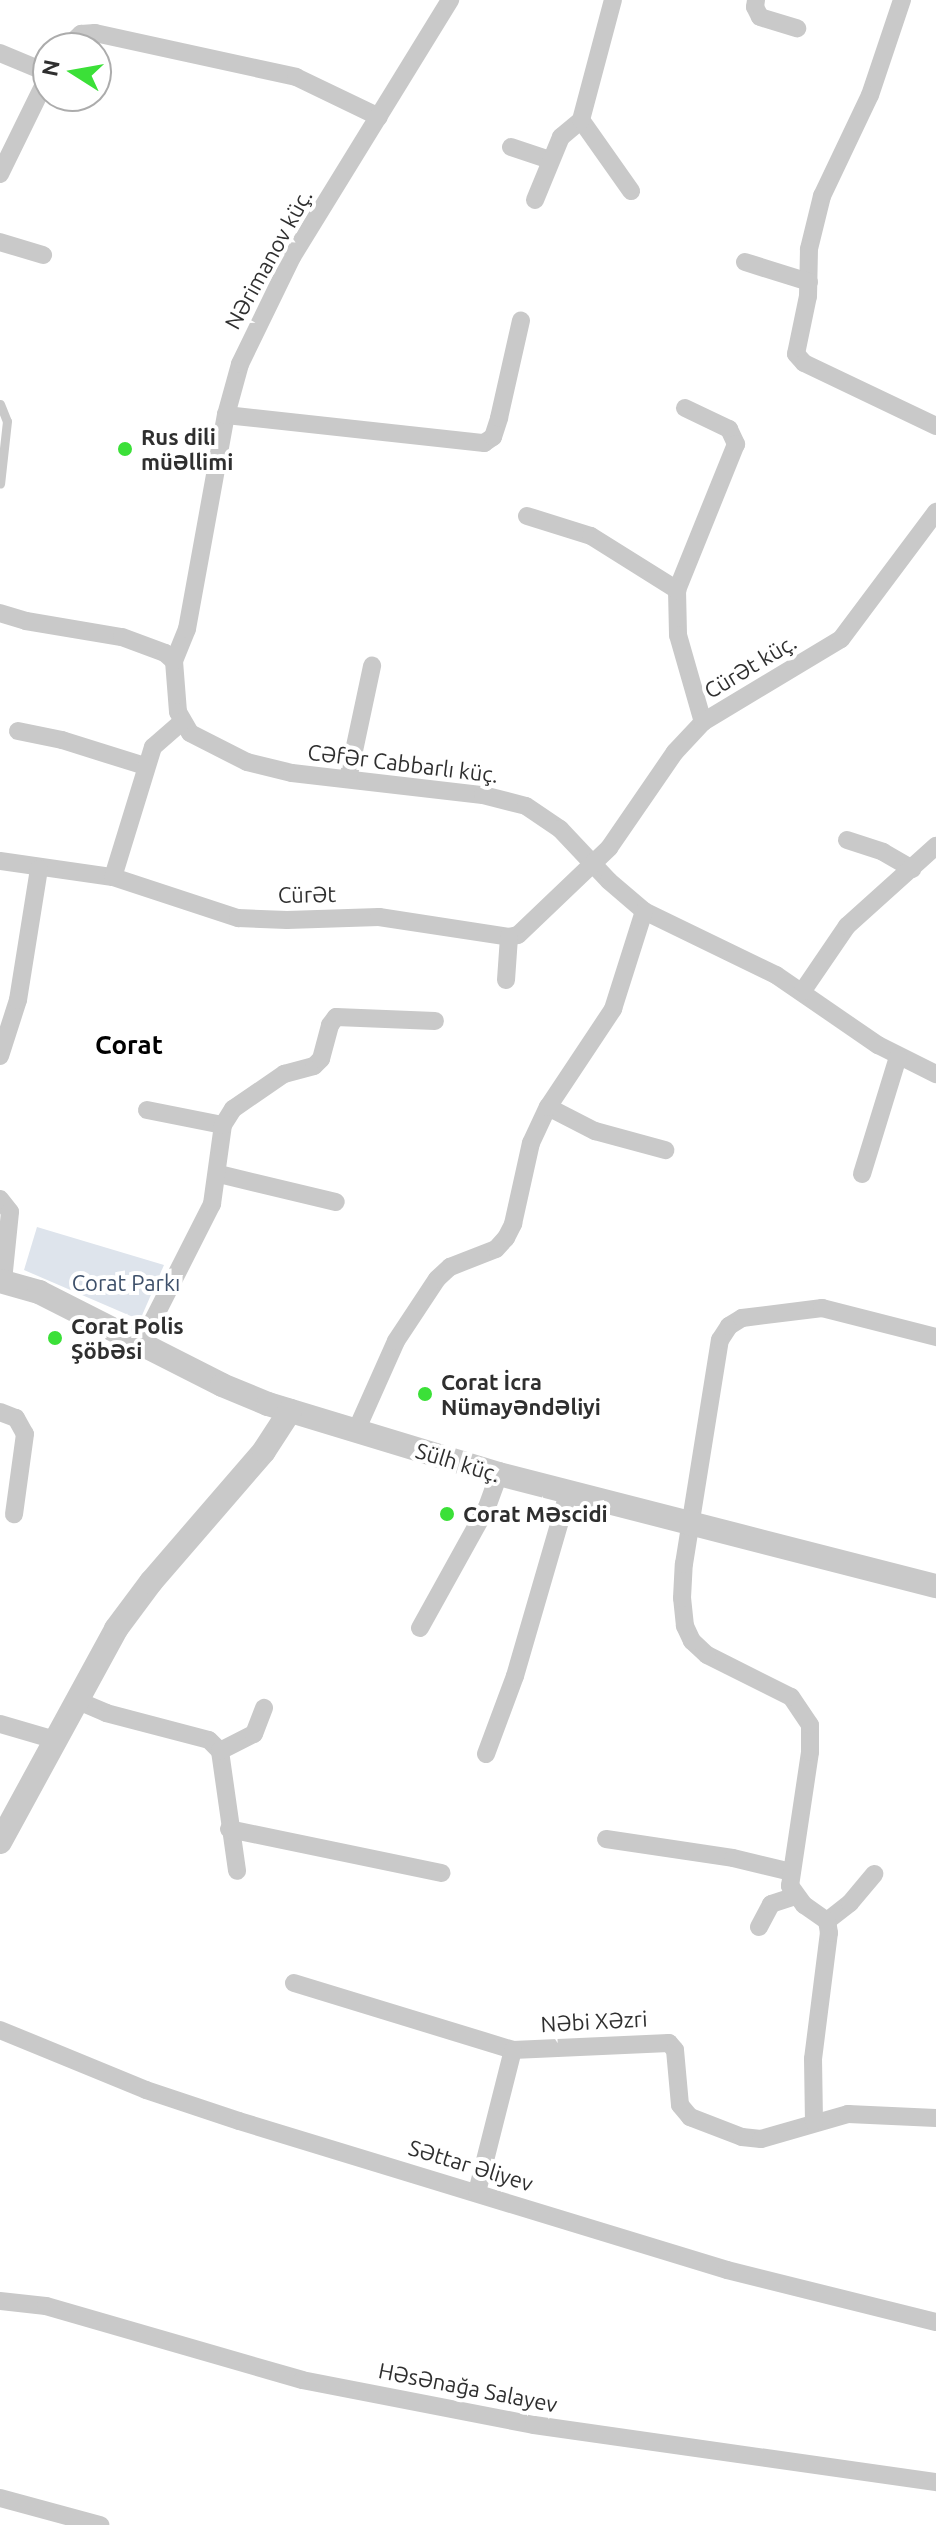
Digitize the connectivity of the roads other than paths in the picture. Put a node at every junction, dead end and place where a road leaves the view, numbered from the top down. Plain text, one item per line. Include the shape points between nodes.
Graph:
1 (450, 0) edge
2 (613, 0) edge
3 (756, 0) edge
4 (902, 0) edge
5 (797, 28) dead end
6 (112, 37) edge
7 (0, 53) edge
8 (32, 68) edge
9 (32, 108) edge
10 (379, 117) junction
11 (581, 120) junction
12 (511, 147) dead end
13 (550, 160) junction
14 (0, 174) edge
15 (631, 191) dead end
16 (535, 200) dead end
17 (0, 242) edge
18 (43, 255) dead end
19 (745, 262) dead end
20 (809, 282) junction
21 (521, 320) dead end
22 (0, 404) edge
23 (685, 408) dead end
24 (226, 415) junction
25 (936, 426) edge
26 (0, 484) edge
27 (936, 512) edge
28 (527, 516) dead end
29 (677, 590) junction
30 (0, 613) edge
31 (174, 661) junction
32 (372, 666) dead end
33 (182, 722) junction
34 (703, 722) junction
35 (18, 731) dead end
36 (145, 766) junction
37 (348, 779) junction
38 (847, 840) dead end
39 (936, 846) edge
40 (0, 861) edge
41 (593, 865) junction
42 (39, 869) junction
43 (913, 869) junction
44 (113, 877) junction
45 (644, 911) junction
46 (509, 937) junction
47 (506, 980) dead end
48 (802, 992) junction
49 (435, 1021) dead end
50 (0, 1056) edge
51 (898, 1057) junction
52 (936, 1074) edge
53 (548, 1107) junction
54 (147, 1110) dead end
55 (223, 1125) junction
56 (665, 1150) dead end
57 (219, 1174) junction
58 (862, 1174) dead end
59 (0, 1199) edge
60 (336, 1202) dead end
61 (2, 1281) edge
62 (936, 1337) edge
63 (142, 1342) junction
64 (290, 1411) junction
65 (0, 1412) edge
66 (356, 1431) junction
67 (499, 1474) junction
68 (568, 1493) junction
69 (14, 1514) dead end
70 (692, 1525) junction
71 (936, 1586) edge
72 (420, 1628) dead end
73 (76, 1700) junction
74 (264, 1708) dead end
75 (0, 1724) edge
76 (55, 1740) junction
77 (220, 1751) junction
78 (486, 1754) dead end
79 (229, 1829) junction
80 (606, 1839) dead end
81 (0, 1842) edge
82 (237, 1871) dead end
83 (791, 1872) junction
84 (441, 1873) dead end
85 (874, 1874) dead end
86 (795, 1896) junction
87 (827, 1921) junction
88 (759, 1927) dead end
89 (294, 1983) dead end
90 (0, 2030) edge
91 (513, 2050) junction
92 (936, 2118) edge
93 (814, 2122) junction
94 (477, 2192) junction
95 (0, 2301) edge
96 (936, 2322) edge
97 (936, 2482) edge
98 (0, 2498) edge
99 (100, 2525) edge

1 - 10 street, Nərimanov küç.
2 - 11 street
3 - 5 street via 760,17
4 - 20 street via 870,95 822,196 809,249
6 - 10 street via 316,83
7 - 8 street
9 - 14 street
10 - 24 street, Nərimanov küç. via 270,297 240,364
11 - 13 street via 561,137
11 - 15 street
12 - 13 street
13 - 16 street
17 - 18 street
19 - 20 street
20 - 25 street via 796,354 804,363
21 - 24 street via 499,418 493,437 484,443
22 - 26 lane via 7,421
23 - 29 street via 729,429 736,444
24 - 31 street, Nərimanov küç. via 187,629
27 - 34 street, Cürət küç. via 841,639
28 - 29 street via 591,536
29 - 34 street via 678,635
30 - 31 street via 122,637
31 - 33 street
32 - 37 street
33 - 36 street via 160,738
33 - 37 street, Cəfər Cabbarlı küç. via 200,740 247,762
34 - 41 street, Cürət küç.
35 - 36 street
36 - 44 street
37 - 41 street, Cəfər Cabbarlı küç. via 483,795 526,806 560,829
38 - 43 street
39 - 43 street
40 - 42 street, Cürət
41 - 45 street, Cəfər Cabbarlı küç.
41 - 46 street via 527,929
42 - 44 street, Cürət
42 - 50 street via 18,1000
43 - 48 street via 847,926
44 - 46 street, Cürət via 238,918 379,917
45 - 48 street, Cəfər Cabbarlı küç. via 756,963
45 - 53 street via 613,1009
46 - 47 street
48 - 51 street, Cəfər Cabbarlı küç.
49 - 55 street via 336,1017 314,1066 284,1074 249,1094
51 - 52 street, Cəfər Cabbarlı küç.
51 - 58 street
53 - 56 street via 595,1131
53 - 66 street via 531,1143 506,1238 496,1249 450,1267 437,1279 389,1354
54 - 55 street
55 - 57 street
57 - 60 street
57 - 63 street via 202,1227
59 - 61 street via 10,1212
61 - 63 street, Sülh küç. via 39,1292
62 - 70 street via 822,1308 742,1318 729,1326 720,1340
63 - 64 street, Sülh küç. via 222,1385
64 - 66 street, Sülh küç.
64 - 73 street via 264,1451 134,1602
65 - 69 street via 23,1424 25,1434
66 - 67 street, Sülh küç.
67 - 68 street, Sülh küç.
67 - 72 street via 487,1507
68 - 70 street, Sülh küç.
68 - 78 street via 515,1676
70 - 71 street, Sülh küç.
70 - 83 street via 682,1598 692,1641 707,1655 791,1697 810,1725
73 - 76 street
73 - 77 street via 209,1740
74 - 77 street via 254,1734
75 - 76 street
76 - 81 street
77 - 79 street
79 - 82 street
79 - 84 street
80 - 83 street
83 - 86 street
85 - 87 street
86 - 87 street
86 - 88 street via 771,1904
87 - 93 street via 812,2074
89 - 91 street, Nəbi Xəzri
90 - 94 street, Səttar Əliyev via 146,2090
91 - 93 street, Nəbi Xəzri via 669,2043 675,2050 680,2105 690,2117 761,2139
91 - 94 street
92 - 93 street, Nəbi Xəzri via 848,2114
94 - 96 street, Səttar Əliyev via 727,2270
95 - 97 street, Həsənağa Salayev via 46,2306 302,2380 534,2425
98 - 99 street

